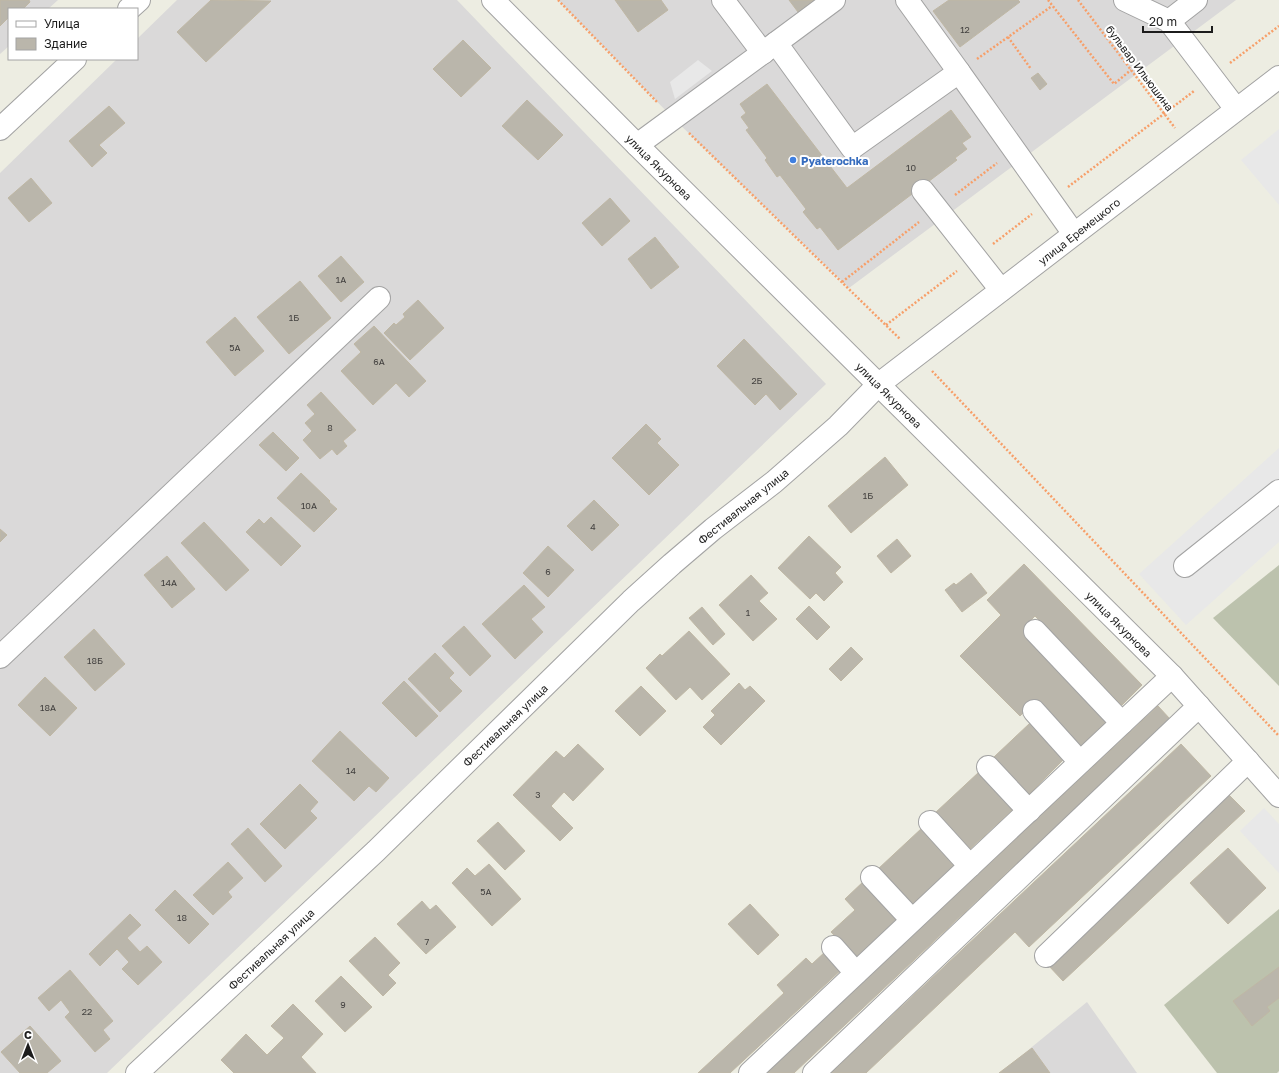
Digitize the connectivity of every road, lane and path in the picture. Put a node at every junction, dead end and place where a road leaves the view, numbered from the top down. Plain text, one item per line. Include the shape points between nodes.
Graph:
1 (139, 0) edge
2 (494, 0) edge
3 (558, 0) edge
4 (723, 0) edge
5 (834, 0) edge
6 (907, 0) edge
7 (1048, 0) edge
8 (1078, 0) edge
9 (1125, 0) edge
10 (1196, 0) edge
11 (1052, 6) junction
12 (130, 8) edge
13 (1169, 21) junction
14 (1279, 26) edge
15 (1008, 37) junction
16 (769, 48) junction
17 (74, 60) edge
18 (1031, 69) dead end
19 (1131, 70) junction
20 (959, 72) junction
21 (1279, 77) edge
22 (1211, 78) junction
23 (1236, 109) junction
24 (1164, 114) junction
25 (673, 118) junction
26 (0, 129) edge
27 (637, 145) junction
28 (1188, 146) junction
29 (923, 191) dead end
30 (1050, 200) junction
31 (1074, 234) junction
32 (975, 258) junction
33 (1001, 290) junction
34 (379, 298) dead end
35 (886, 325) junction
36 (916, 355) junction
37 (878, 384) junction
38 (1279, 491) edge
39 (1185, 566) dead end
40 (1034, 631) dead end
41 (0, 657) edge
42 (1172, 676) junction
43 (1199, 706) junction
44 (1034, 711) dead end
45 (1122, 723) junction
46 (1279, 736) edge
47 (1248, 761) junction
48 (1080, 762) junction
49 (988, 767) dead end
50 (1279, 796) edge
51 (1029, 810) junction
52 (930, 822) dead end
53 (970, 866) junction
54 (872, 877) dead end
55 (912, 920) junction
56 (833, 947) dead end
57 (1046, 956) dead end
58 (856, 973) junction
59 (137, 1073) edge
60 (750, 1073) edge
61 (814, 1073) edge

1 - 12 street
2 - 27 street, улица Якурнова
3 - 25 path
4 - 16 street
5 - 16 street
6 - 20 street
7 - 11 path
8 - 19 path, бульвар Ильюшина
9 - 13 street
10 - 13 street
11 - 15 path
11 - 19 path via 1114,84
13 - 22 street
14 - 22 path
15 - 18 path
15 - 20 path
16 - 20 street via 852,148
16 - 25 street
17 - 26 street
19 - 24 path, бульвар Ильюшина
20 - 30 street
21 - 23 street, улица Еремецкого
22 - 23 street
22 - 24 path
23 - 28 street, улица Еремецкого
24 - 28 path, бульвар Ильюшина
24 - 30 path
25 - 27 street
25 - 35 path
27 - 37 street, улица Якурнова
28 - 31 street, улица Еремецкого
29 - 32 street
30 - 31 street
30 - 32 path
31 - 33 street, улица Еремецкого
32 - 33 street
32 - 35 path
33 - 36 street, улица Еремецкого
34 - 41 street
35 - 36 path
36 - 37 street, улица Еремецкого
36 - 46 path
37 - 42 street, улица Якурнова
37 - 59 street, Фестивальная улица via 838,426 774,482 713,529 631,601 376,851
38 - 39 street
40 - 45 street
42 - 43 street, улица Якурнова
42 - 45 street
43 - 47 street, улица Якурнова
43 - 61 street
44 - 48 street
45 - 48 street
47 - 50 street, улица Якурнова
47 - 57 street
48 - 51 street
49 - 51 street
51 - 53 street
52 - 53 street
53 - 55 street
54 - 55 street
55 - 58 street
56 - 58 street
58 - 60 street

